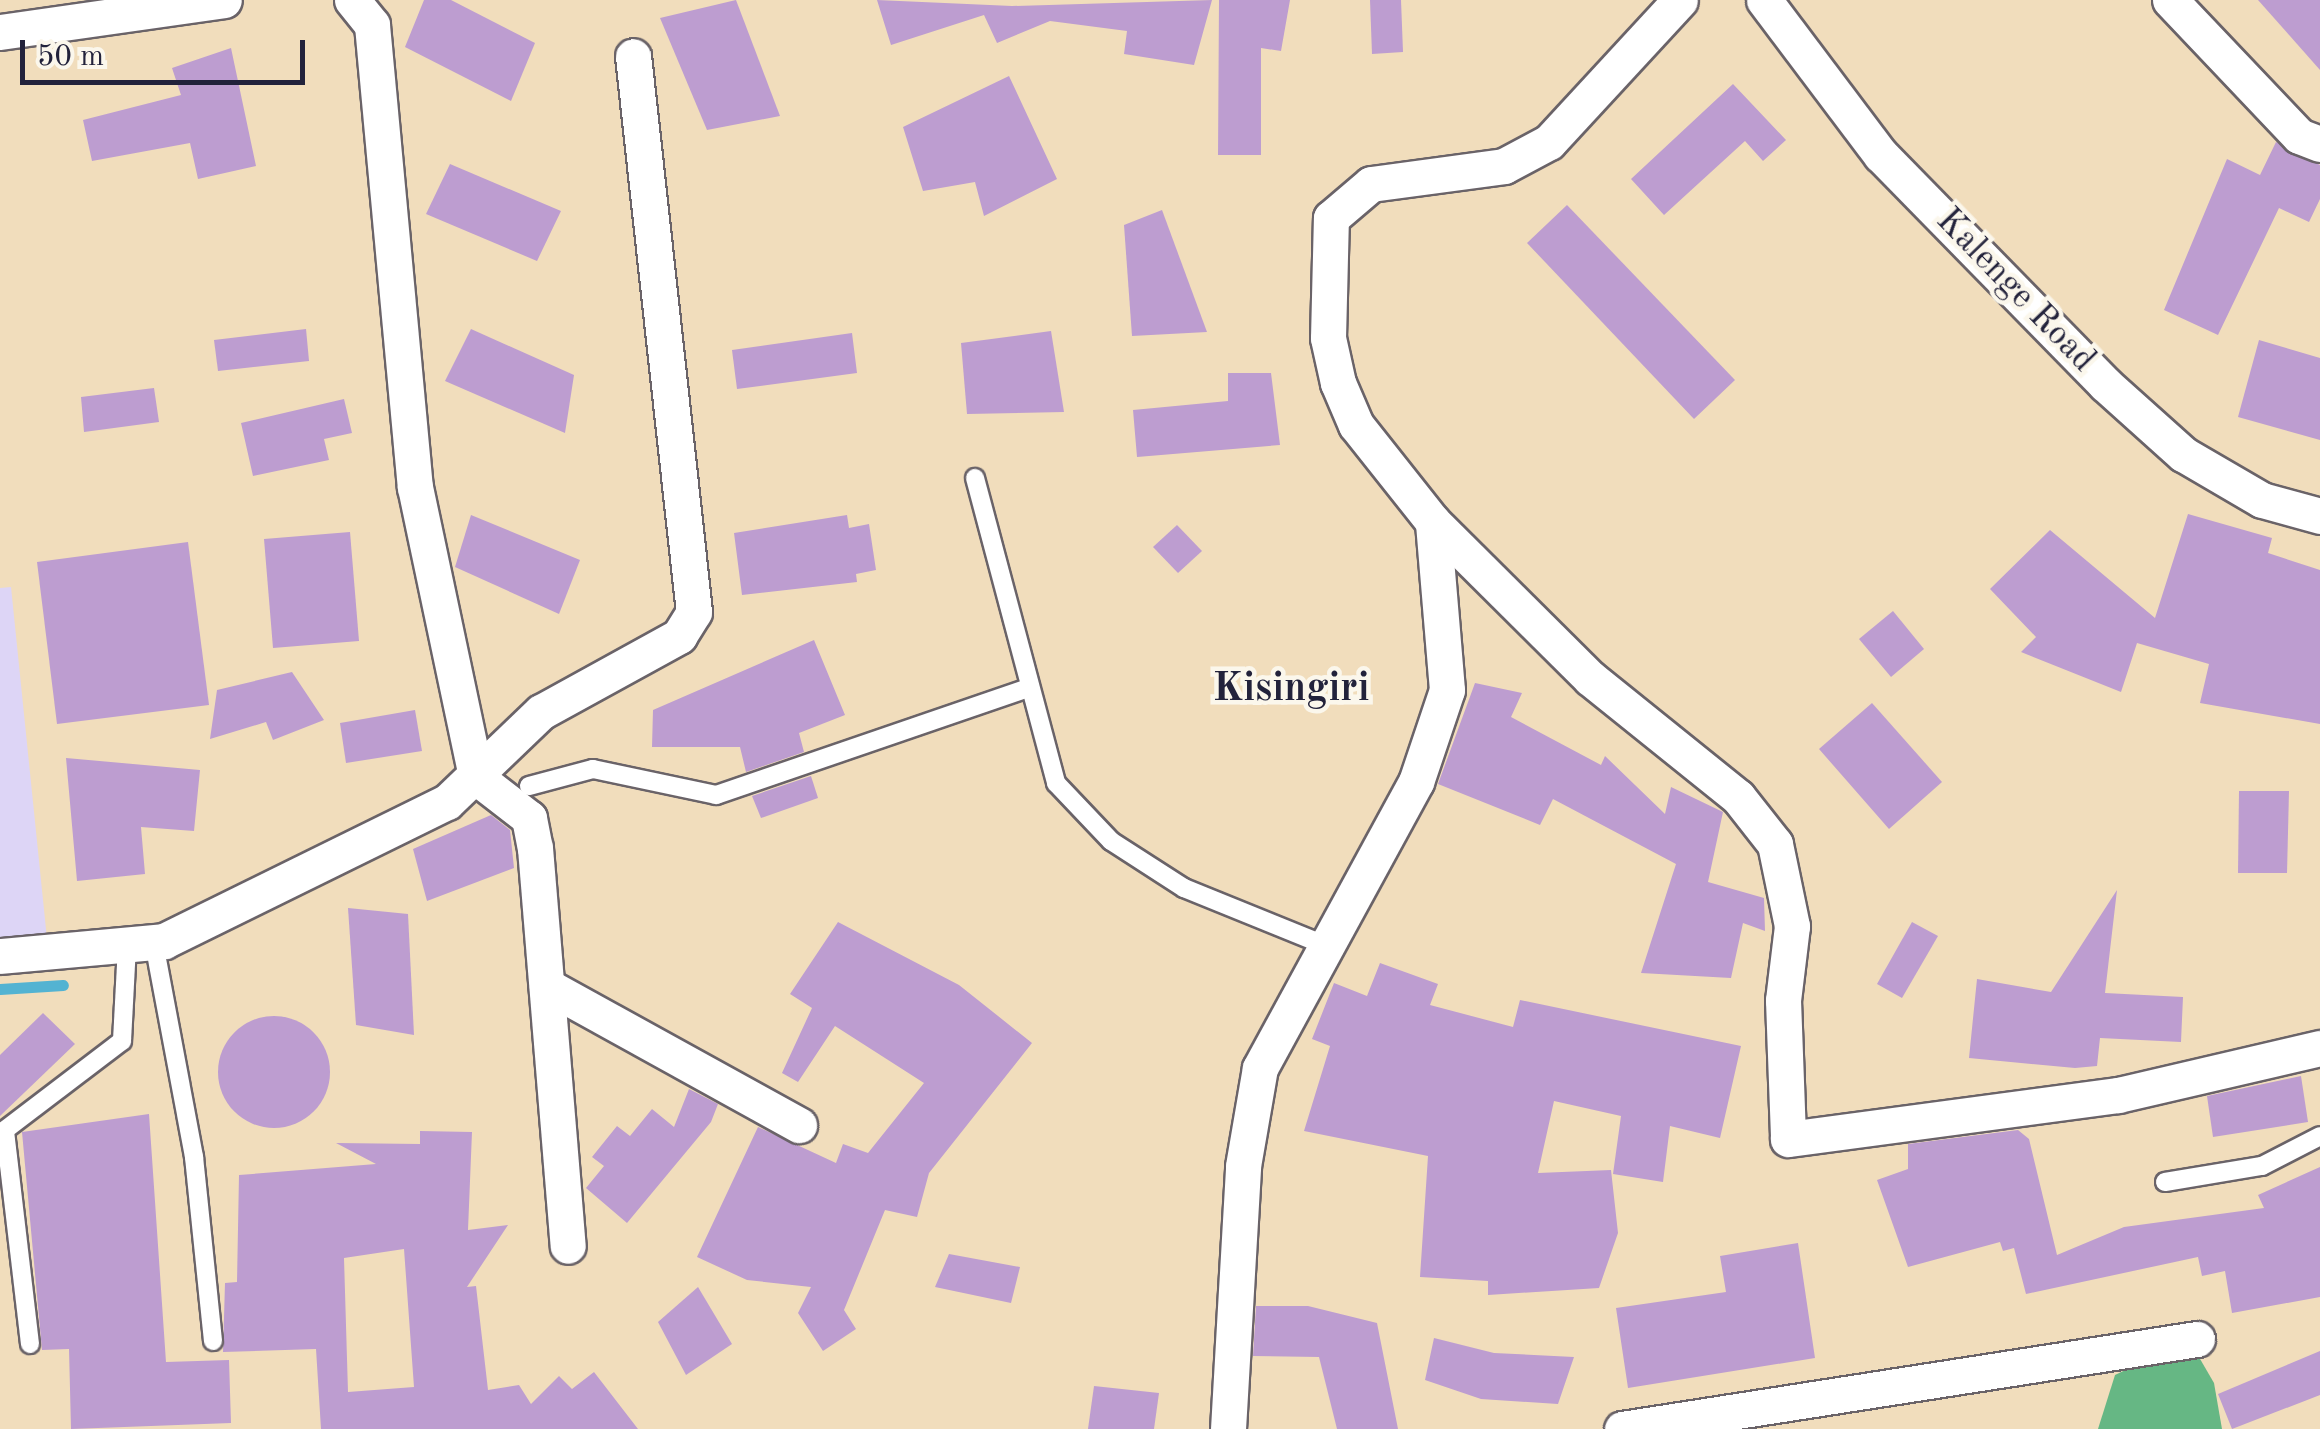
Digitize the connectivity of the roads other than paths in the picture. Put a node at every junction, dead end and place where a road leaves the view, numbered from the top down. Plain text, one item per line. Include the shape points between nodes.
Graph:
1 (224, 0) edge
2 (352, 0) edge
3 (1680, 0) edge
4 (1764, 0) edge
5 (2170, 0) edge
6 (0, 32) edge
7 (633, 56) dead end
8 (2320, 144) edge
9 (974, 478) dead end
10 (2320, 516) edge
11 (1433, 522) junction
12 (1026, 689) junction
13 (476, 777) junction
14 (529, 786) dead end
15 (140, 944) junction
16 (1322, 944) junction
17 (0, 956) edge
18 (547, 986) junction
19 (2320, 1048) edge
20 (798, 1126) dead end
21 (2320, 1136) edge
22 (2165, 1182) dead end
23 (568, 1246) dead end
24 (2197, 1339) dead end
25 (213, 1341) dead end
26 (30, 1344) dead end
27 (1228, 1429) edge
28 (1622, 1429) edge

1 - 6 street
2 - 13 street via 372,25 415,487
3 - 11 street via 1548,142 1504,166 1371,184 1331,218 1328,338 1338,382 1356,425
4 - 10 street, Kalenge Road via 1882,155 2105,384 2183,454 2262,500
5 - 8 street via 2299,136
7 - 13 street via 694,612 679,636 541,712
9 - 12 lane
11 - 16 street via 1447,690 1416,782
11 - 19 street via 1590,678 1738,797 1776,844 1792,926 1783,1000 1788,1139 2118,1094
12 - 14 lane via 716,795 593,769
12 - 16 lane via 1056,783 1111,841 1184,888
13 - 15 street via 447,802
13 - 18 street via 529,818
15 - 17 street
15 - 25 lane via 194,1156
15 - 26 lane via 122,1042 5,1130
16 - 27 street via 1260,1068 1250,1115
18 - 20 street
18 - 23 street
21 - 22 lane via 2262,1166
24 - 28 street

